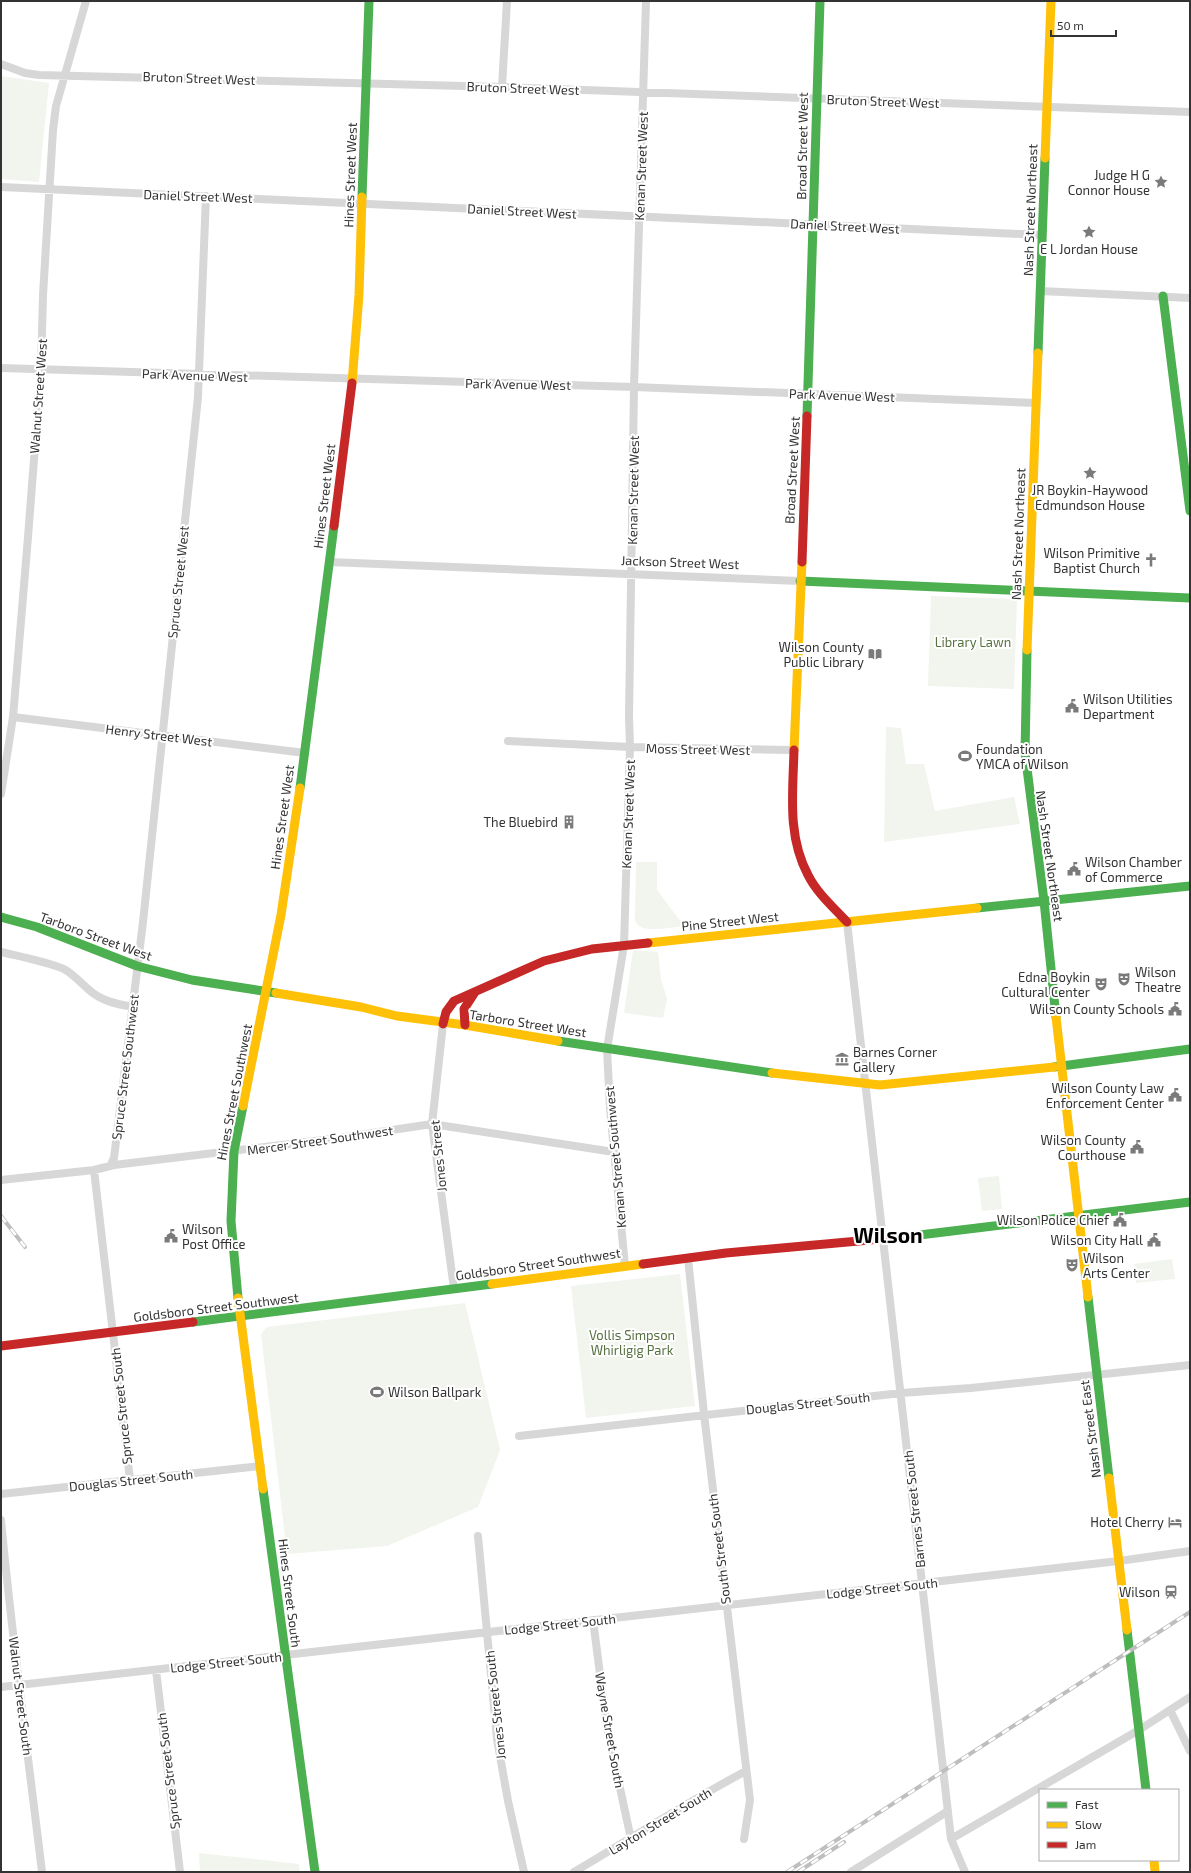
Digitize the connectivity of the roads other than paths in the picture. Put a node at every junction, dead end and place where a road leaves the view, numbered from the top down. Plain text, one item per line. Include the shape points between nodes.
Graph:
1 (86, 1) edge
2 (369, 1) edge
3 (507, 1) edge
4 (646, 1) edge
5 (820, 1) edge
6 (1051, 1) edge
7 (1, 64) edge
8 (65, 75) junction
9 (366, 83) junction
10 (502, 87) junction
11 (643, 93) junction
12 (816, 99) junction
13 (1047, 108) junction
14 (1190, 112) edge
15 (1, 187) edge
16 (49, 189) junction
17 (206, 196) junction
18 (362, 203) junction
19 (639, 216) junction
20 (813, 225) junction
21 (1042, 235) junction
22 (1040, 291) junction
23 (1163, 296) junction
24 (1190, 298) edge
25 (1, 368) edge
26 (41, 369) junction
27 (197, 375) junction
28 (352, 380) junction
29 (634, 387) junction
30 (808, 393) junction
31 (1036, 403) junction
32 (1188, 487) edge
33 (1190, 511) edge
34 (329, 562) junction
35 (632, 573) junction
36 (800, 581) junction
37 (1029, 591) junction
38 (1190, 598) edge
39 (13, 717) junction
40 (162, 735) junction
41 (508, 741) dead end
42 (630, 747) junction
43 (793, 750) junction
44 (305, 752) junction
45 (1, 794) edge
46 (1190, 886) edge
47 (1044, 901) junction
48 (1, 917) edge
49 (847, 922) junction
50 (624, 945) junction
51 (1, 952) edge
52 (137, 966) junction
53 (267, 991) junction
54 (474, 992) junction
55 (133, 1007) junction
56 (443, 1024) junction
57 (465, 1025) junction
58 (607, 1049) junction
59 (1190, 1049) edge
60 (1061, 1066) junction
61 (866, 1084) junction
62 (432, 1124) junction
63 (234, 1151) junction
64 (614, 1152) junction
65 (110, 1166) junction
66 (94, 1170) junction
67 (1, 1180) edge
68 (1190, 1202) edge
69 (1078, 1215) junction
70 (883, 1239) junction
71 (688, 1258) junction
72 (625, 1266) junction
73 (454, 1289) junction
74 (240, 1317) junction
75 (113, 1332) junction
76 (1, 1346) edge
77 (1190, 1365) edge
78 (1097, 1374) junction
79 (901, 1393) junction
80 (704, 1414) junction
81 (519, 1436) dead end
82 (261, 1466) junction
83 (130, 1480) junction
84 (1, 1494) edge
85 (1, 1520) edge
86 (478, 1536) dead end
87 (1190, 1551) edge
88 (1119, 1561) junction
89 (922, 1583) junction
90 (5, 1593) edge
91 (726, 1605) junction
92 (593, 1620) junction
93 (487, 1632) junction
94 (285, 1655) junction
95 (156, 1670) junction
96 (18, 1685) junction
97 (1, 1687) edge
98 (1190, 1697) edge
99 (1170, 1710) junction
100 (1139, 1730) junction
101 (1190, 1751) edge
102 (746, 1771) junction
103 (1146, 1789) edge
104 (948, 1811) junction
105 (631, 1839) junction
106 (744, 1839) dead end
107 (951, 1839) junction
108 (1154, 1861) edge
109 (42, 1872) edge
110 (180, 1872) edge
111 (315, 1872) edge
112 (524, 1872) edge
113 (574, 1872) edge
114 (851, 1872) edge
115 (965, 1872) edge
116 (1155, 1872) edge

1 - 8 street, Walnut Street West
2 - 9 main road, Hines Street West
3 - 10 street
4 - 11 street, Kenan Street West
5 - 12 main road, Broad Street West
6 - 13 main road, Nash Street Northeast
7 - 8 street, Bruton Street West via 25,73
8 - 9 street, Bruton Street West
8 - 16 street, Walnut Street West via 56,106
9 - 10 street, Bruton Street West
9 - 18 main road, Hines Street West
10 - 11 street, Bruton Street West
11 - 12 street, Bruton Street West
11 - 19 street, Kenan Street West
12 - 13 street, Bruton Street West
12 - 20 main road, Broad Street West
13 - 14 street, Bruton Street West
13 - 21 main road, Nash Street Northeast
15 - 16 street, Daniel Street West
16 - 17 street, Daniel Street West
16 - 26 street, Walnut Street West
17 - 18 street, Daniel Street West
17 - 27 street, Spruce Street West
18 - 19 street, Daniel Street West
18 - 28 main road, Hines Street West via 359,295
19 - 20 street, Daniel Street West
19 - 29 street, Kenan Street West
20 - 21 street, Daniel Street West
20 - 30 main road, Broad Street West
21 - 22 main road, Nash Street Northeast
22 - 23 street
22 - 31 main road, Nash Street Northeast
23 - 24 street
23 - 32 main road
25 - 26 street, Park Avenue West
26 - 27 street, Park Avenue West
26 - 39 street, Walnut Street West
27 - 28 street, Park Avenue West
27 - 40 street, Spruce Street West via 198,397
28 - 29 street, Park Avenue West
28 - 34 main road, Hines Street West
29 - 30 street, Park Avenue West
29 - 35 street, Kenan Street West
30 - 31 street, Park Avenue West
30 - 36 main road, Broad Street West
31 - 37 main road, Nash Street Northeast
32 - 33 main road
34 - 35 street, Jackson Street West
34 - 44 main road, Hines Street West
35 - 36 street, Jackson Street West
35 - 42 street, Kenan Street West
36 - 37 main road, Jackson Street West
36 - 43 main road, Broad Street West
37 - 38 main road, Jackson Street West
37 - 47 main road, Nash Street Northeast via 1025,753
39 - 40 street, Henry Street West
39 - 45 street, Walnut Street West
40 - 44 street, Henry Street West
40 - 52 street, Spruce Street West
41 - 42 street, Moss Street West
42 - 43 street, Moss Street West
42 - 50 street, Kenan Street West
43 - 49 main road, Broad Street West via 792,816 796,847 813,885
44 - 53 main road, Hines Street West
46 - 47 main road, Pine Street West
47 - 49 main road, Pine Street West
47 - 60 main road, Nash Street Northeast
48 - 52 main road, Tarboro Street West via 37,927
49 - 50 main road, Pine Street West
49 - 61 street, Barnes Street South
50 - 54 main road, Pine Street West via 559,956
50 - 58 street, Kenan Street West
51 - 55 street via 64,970 104,1000
52 - 53 main road, Tarboro Street West via 192,980
52 - 55 street, Spruce Street Southwest
53 - 56 main road, Tarboro Street West via 362,1006 397,1016
53 - 63 main road, Hines Street Southwest
54 - 56 main road, Pine Street West via 454,1001 446,1012
54 - 57 main road via 464,1009
55 - 65 street, Spruce Street Southwest via 114,1158
56 - 57 main road, Tarboro Street West
56 - 62 street, Jones Street
57 - 58 main road, Tarboro Street West
58 - 61 main road, Tarboro Street West
58 - 64 street, Kenan Street Southwest
59 - 60 main road, Tarboro Street West
60 - 61 main road, Tarboro Street West via 880,1085
60 - 69 main road, Nash Street East
61 - 70 street, Barnes Street South
62 - 63 street, Mercer Street Southwest
62 - 64 street, Mercer Street Southwest
62 - 73 street, Jones Street
63 - 65 street, Mercer Street Southwest
63 - 74 main road, Hines Street Southwest via 232,1221
64 - 72 street, Kenan Street Southwest
65 - 66 street, Mercer Street Southwest
66 - 67 street, Mercer Street Southwest
66 - 75 street
68 - 69 main road, Goldsboro Street Southwest
69 - 70 main road, Goldsboro Street Southwest
69 - 78 main road, Nash Street East
70 - 71 main road, Goldsboro Street Southwest
70 - 79 street, Barnes Street South
71 - 72 main road, Goldsboro Street Southwest
71 - 80 street, South Street South
72 - 73 main road, Goldsboro Street Southwest
73 - 74 main road, Goldsboro Street Southwest
74 - 75 main road, Goldsboro Street Southwest
74 - 82 main road, Hines Street South
75 - 76 main road, Goldsboro Street Southwest
75 - 83 street, Spruce Street South
77 - 78 street, Douglas Street South
78 - 79 street, Douglas Street South
78 - 88 main road, Nash Street East
79 - 80 street, Douglas Street South
79 - 89 street, Barnes Street South
80 - 81 street, Douglas Street South
80 - 91 street, South Street South
82 - 83 street, Douglas Street South
82 - 94 main road, Hines Street South
83 - 84 street, Douglas Street South
85 - 90 street, Walnut Street South
86 - 93 street, Jones Street South
87 - 88 street, Lodge Street South
88 - 89 street, Lodge Street South
88 - 100 main road, Nash Street East
89 - 91 street, Lodge Street South
89 - 104 street, Barnes Street South
90 - 96 street, Walnut Street South
91 - 92 street, Lodge Street South
91 - 102 street, South Street South
92 - 93 street, Lodge Street South
92 - 105 street, Wayne Street South via 607,1728
93 - 94 street, Lodge Street South
93 - 112 street, Jones Street South via 499,1751
94 - 95 street, Lodge Street South
94 - 111 main road, Hines Street South
95 - 96 street, Lodge Street South
95 - 110 street, Spruce Street South
96 - 97 street, Lodge Street South
96 - 109 street, Walnut Street South
98 - 99 street
99 - 100 street
99 - 101 street
100 - 103 main road, Nash Street East
100 - 107 street
102 - 105 street, Layton Street South via 684,1804
102 - 106 street, South Street South via 750,1800
104 - 107 street, Barnes Street South
104 - 114 street
105 - 113 street, Layton Street South
107 - 115 street, Barnes Street South
108 - 116 main road

